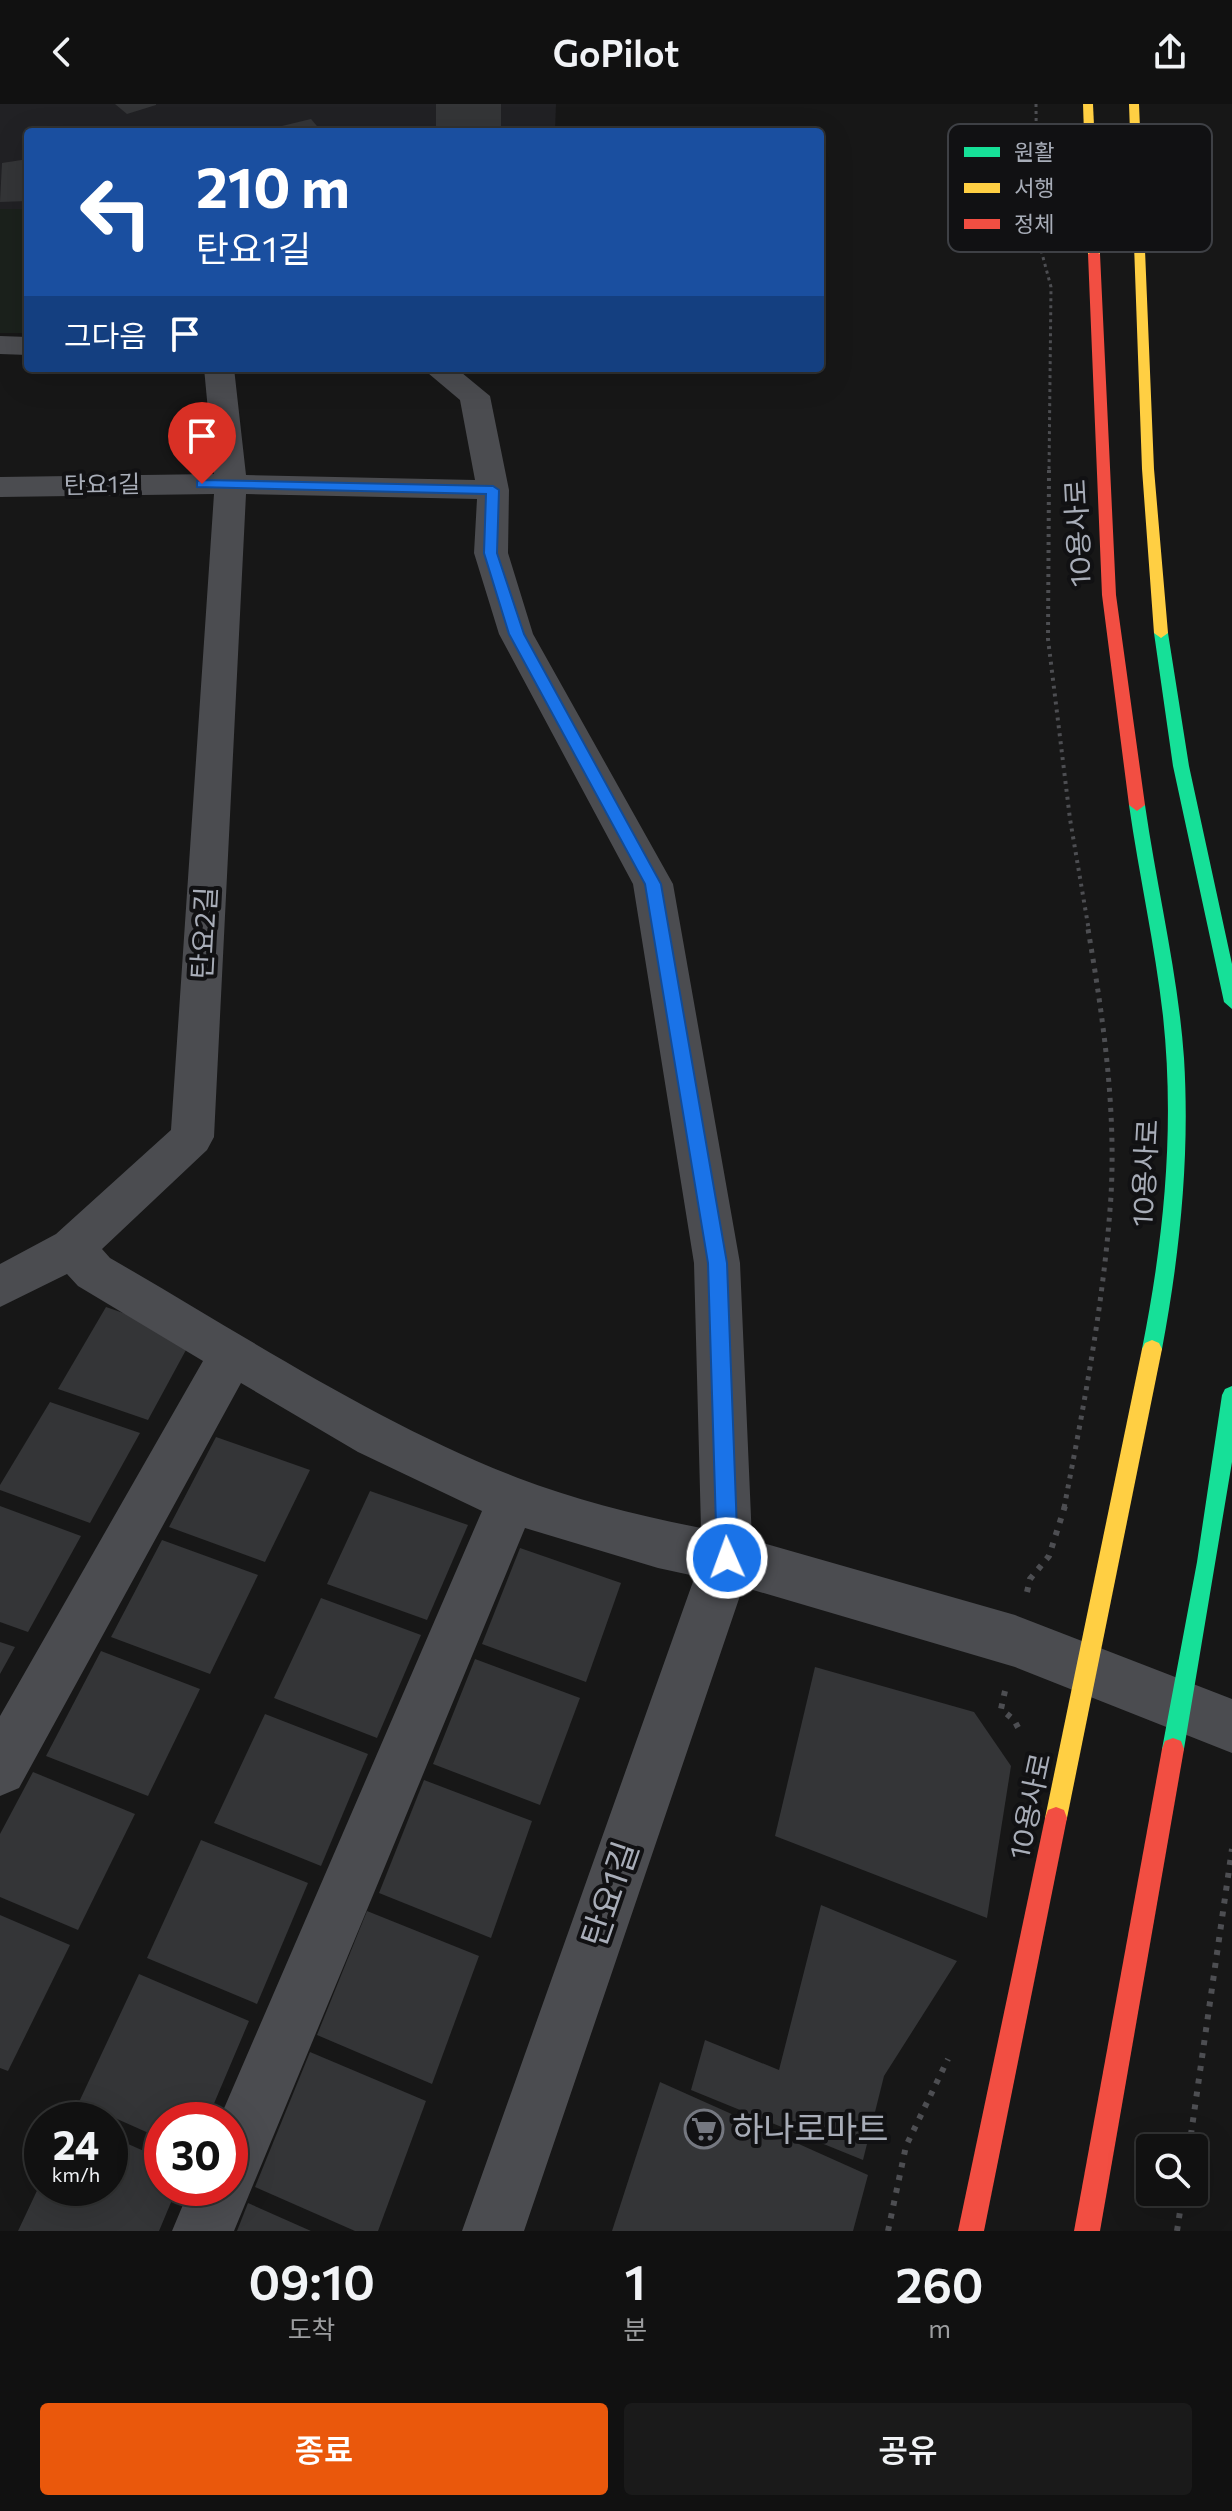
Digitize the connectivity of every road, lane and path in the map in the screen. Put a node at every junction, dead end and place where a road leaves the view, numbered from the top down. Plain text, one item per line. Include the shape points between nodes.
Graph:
1 (1036, 104) edge
2 (1088, 104) edge
3 (1134, 104) edge
4 (1036, 124) edge
5 (1089, 124) edge
6 (1135, 124) edge
7 (1042, 252) edge
8 (1094, 252) edge
9 (1140, 252) edge
10 (0, 345) edge
11 (24, 346) edge
12 (219, 372) edge
13 (442, 372) edge
14 (231, 484) junction
15 (0, 487) edge
16 (493, 490) junction
17 (1232, 1002) edge
18 (83, 1260) junction
19 (0, 1287) edge
20 (0, 1319) edge
21 (233, 1353) junction
22 (1232, 1395) edge
23 (512, 1500) junction
24 (727, 1558) junction
25 (1030, 1579) dead end
26 (1086, 1671) junction
27 (1179, 1706) junction
28 (1232, 1726) edge
29 (0, 1769) edge
30 (1232, 1849) edge
31 (248, 2124) edge
32 (1191, 2134) edge
33 (213, 2206) edge
34 (1181, 2206) edge
35 (203, 2231) edge
36 (493, 2231) edge
37 (971, 2231) edge
38 (1087, 2231) edge
39 (1177, 2231) edge

1 - 4 path
2 - 5 street, 10용사로
3 - 6 street
7 - 25 path via 1051,287 1048,639 1070,819 1103,1018 1111,1194 1094,1349 1063,1515 1049,1556
8 - 26 street, 10용사로 via 1109,595 1171,1018 1178,1117 1160,1312
9 - 17 street via 1153,558 1165,672 1190,819
10 - 11 street
12 - 14 street, 탄요2길
13 - 16 street, 탄요1길 via 475,396
14 - 15 street, 탄요1길
14 - 16 street, 탄요1길
14 - 18 street, 탄요2길 via 192,1137
16 - 24 street, 탄요1길 via 491,553 516,634 653,884 717,1263
18 - 19 street, 탄요2길
18 - 20 street
18 - 21 street
21 - 23 street via 375,1436
21 - 29 street
22 - 27 street
23 - 24 street via 658,1544
23 - 31 street
24 - 26 street via 1015,1641
24 - 36 street, 탄요1길
26 - 27 street
26 - 37 street, 10용사로
27 - 28 street
27 - 38 street
30 - 32 path
33 - 35 street
34 - 39 path

